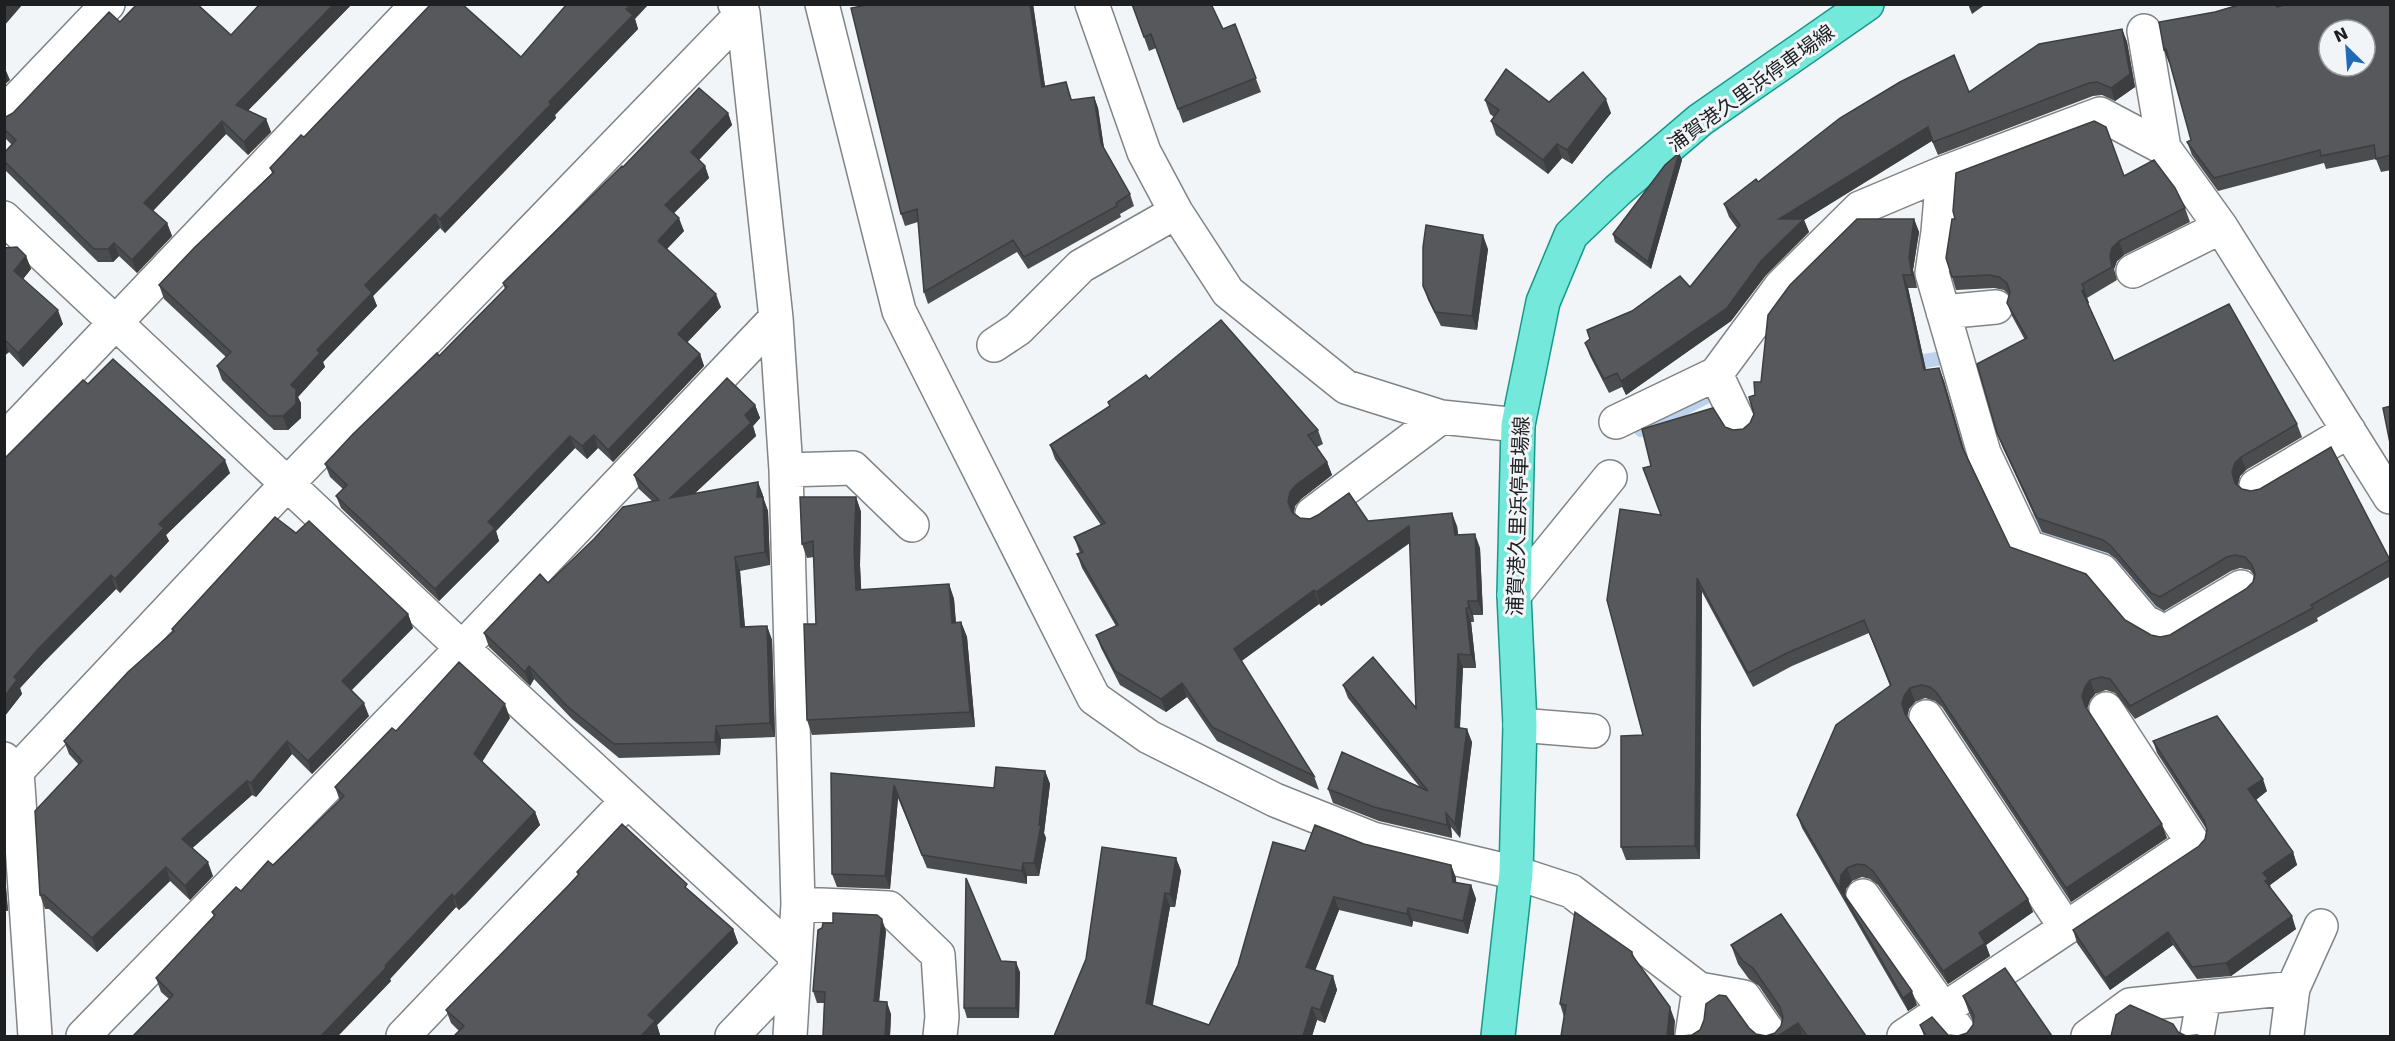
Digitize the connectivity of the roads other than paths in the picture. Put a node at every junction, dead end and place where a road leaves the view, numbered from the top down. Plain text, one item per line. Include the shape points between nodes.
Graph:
1 (108, 4) edge
2 (418, 4) edge
3 (822, 4) edge
4 (1092, 4) edge
5 (1867, 4) edge
6 (739, 8) edge
7 (2144, 31) dead end
8 (4, 113) edge
9 (2164, 148) junction
10 (1942, 173) junction
11 (1176, 212) junction
12 (4, 218) edge
13 (2221, 227) junction
14 (2133, 271) dead end
15 (776, 318) junction
16 (115, 322) junction
17 (994, 345) dead end
18 (1716, 375) junction
19 (1441, 417) junction
20 (1616, 422) dead end
21 (1518, 425) junction
22 (1740, 425) dead end
23 (2349, 431) junction
24 (4, 440) edge
25 (786, 470) junction
26 (1610, 477) dead end
27 (287, 484) junction
28 (2256, 486) dead end
29 (2391, 497) edge
30 (1312, 514) dead end
31 (912, 525) dead end
32 (2241, 587) dead end
33 (1514, 595) junction
34 (462, 648) junction
35 (2106, 709) dead end
36 (1926, 717) dead end
37 (1520, 725) junction
38 (1593, 731) dead end
39 (11, 765) edge
40 (627, 801) junction
41 (1516, 873) junction
42 (1863, 896) dead end
43 (798, 904) junction
44 (2321, 926) dead end
45 (2066, 928) junction
46 (794, 963) junction
47 (2293, 988) junction
48 (1699, 989) junction
49 (2204, 997) junction
50 (1944, 1010) junction
51 (941, 1027) edge
52 (2287, 1035) dead end
53 (35, 1036) edge
54 (83, 1036) edge
55 (403, 1036) edge
56 (732, 1036) edge
57 (789, 1036) edge
58 (1498, 1036) edge
59 (1692, 1036) edge
60 (1771, 1036) edge
61 (1904, 1036) edge
62 (1962, 1036) edge
63 (2088, 1036) edge
64 (2198, 1036) edge

1 - 8 street
2 - 16 street
3 - 41 street via 899,310 1094,698 1149,737 1275,800 1373,839
4 - 11 street via 1144,152
5 - 21 main road, 浦賀港久里浜停車場線 via 1700,120 1571,235 1543,302
6 - 15 street
6 - 27 street
7 - 9 street
9 - 10 street via 2100,114
9 - 13 street
10 - 18 street via 1860,208 1781,286
10 - 32 street via 1932,273 1970,310 1996,448 2032,526 2028,547 2102,571 2144,621 2165,632
11 - 17 street via 1081,266 1018,329
11 - 19 street via 1228,292 1346,387
12 - 16 street
13 - 14 street
13 - 23 street
15 - 25 street
15 - 34 street
16 - 24 street
16 - 27 street
18 - 20 street
18 - 22 street
19 - 21 street
19 - 30 street
21 - 33 main road, 浦賀港久里浜停車場線
23 - 28 street
23 - 29 street
25 - 31 street via 853,468
25 - 43 street
26 - 33 street
27 - 34 street
27 - 39 street
33 - 37 main road, 浦賀港久里浜停車場線
34 - 40 street
34 - 54 street
35 - 45 street via 2193,843
36 - 45 street
37 - 38 street
37 - 41 main road, 浦賀港久里浜停車場線
39 - 53 street
40 - 46 street
40 - 55 street
41 - 48 street via 1571,891
41 - 58 main road, 浦賀港久里浜停車場線
42 - 50 street
43 - 46 street
43 - 51 street via 889,908 938,955
44 - 47 street
45 - 50 street
46 - 56 street
46 - 57 street
47 - 49 street
47 - 52 street
48 - 59 street
48 - 60 street via 1744,997
49 - 63 street via 2130,1005
49 - 64 street
50 - 61 street
50 - 62 street

